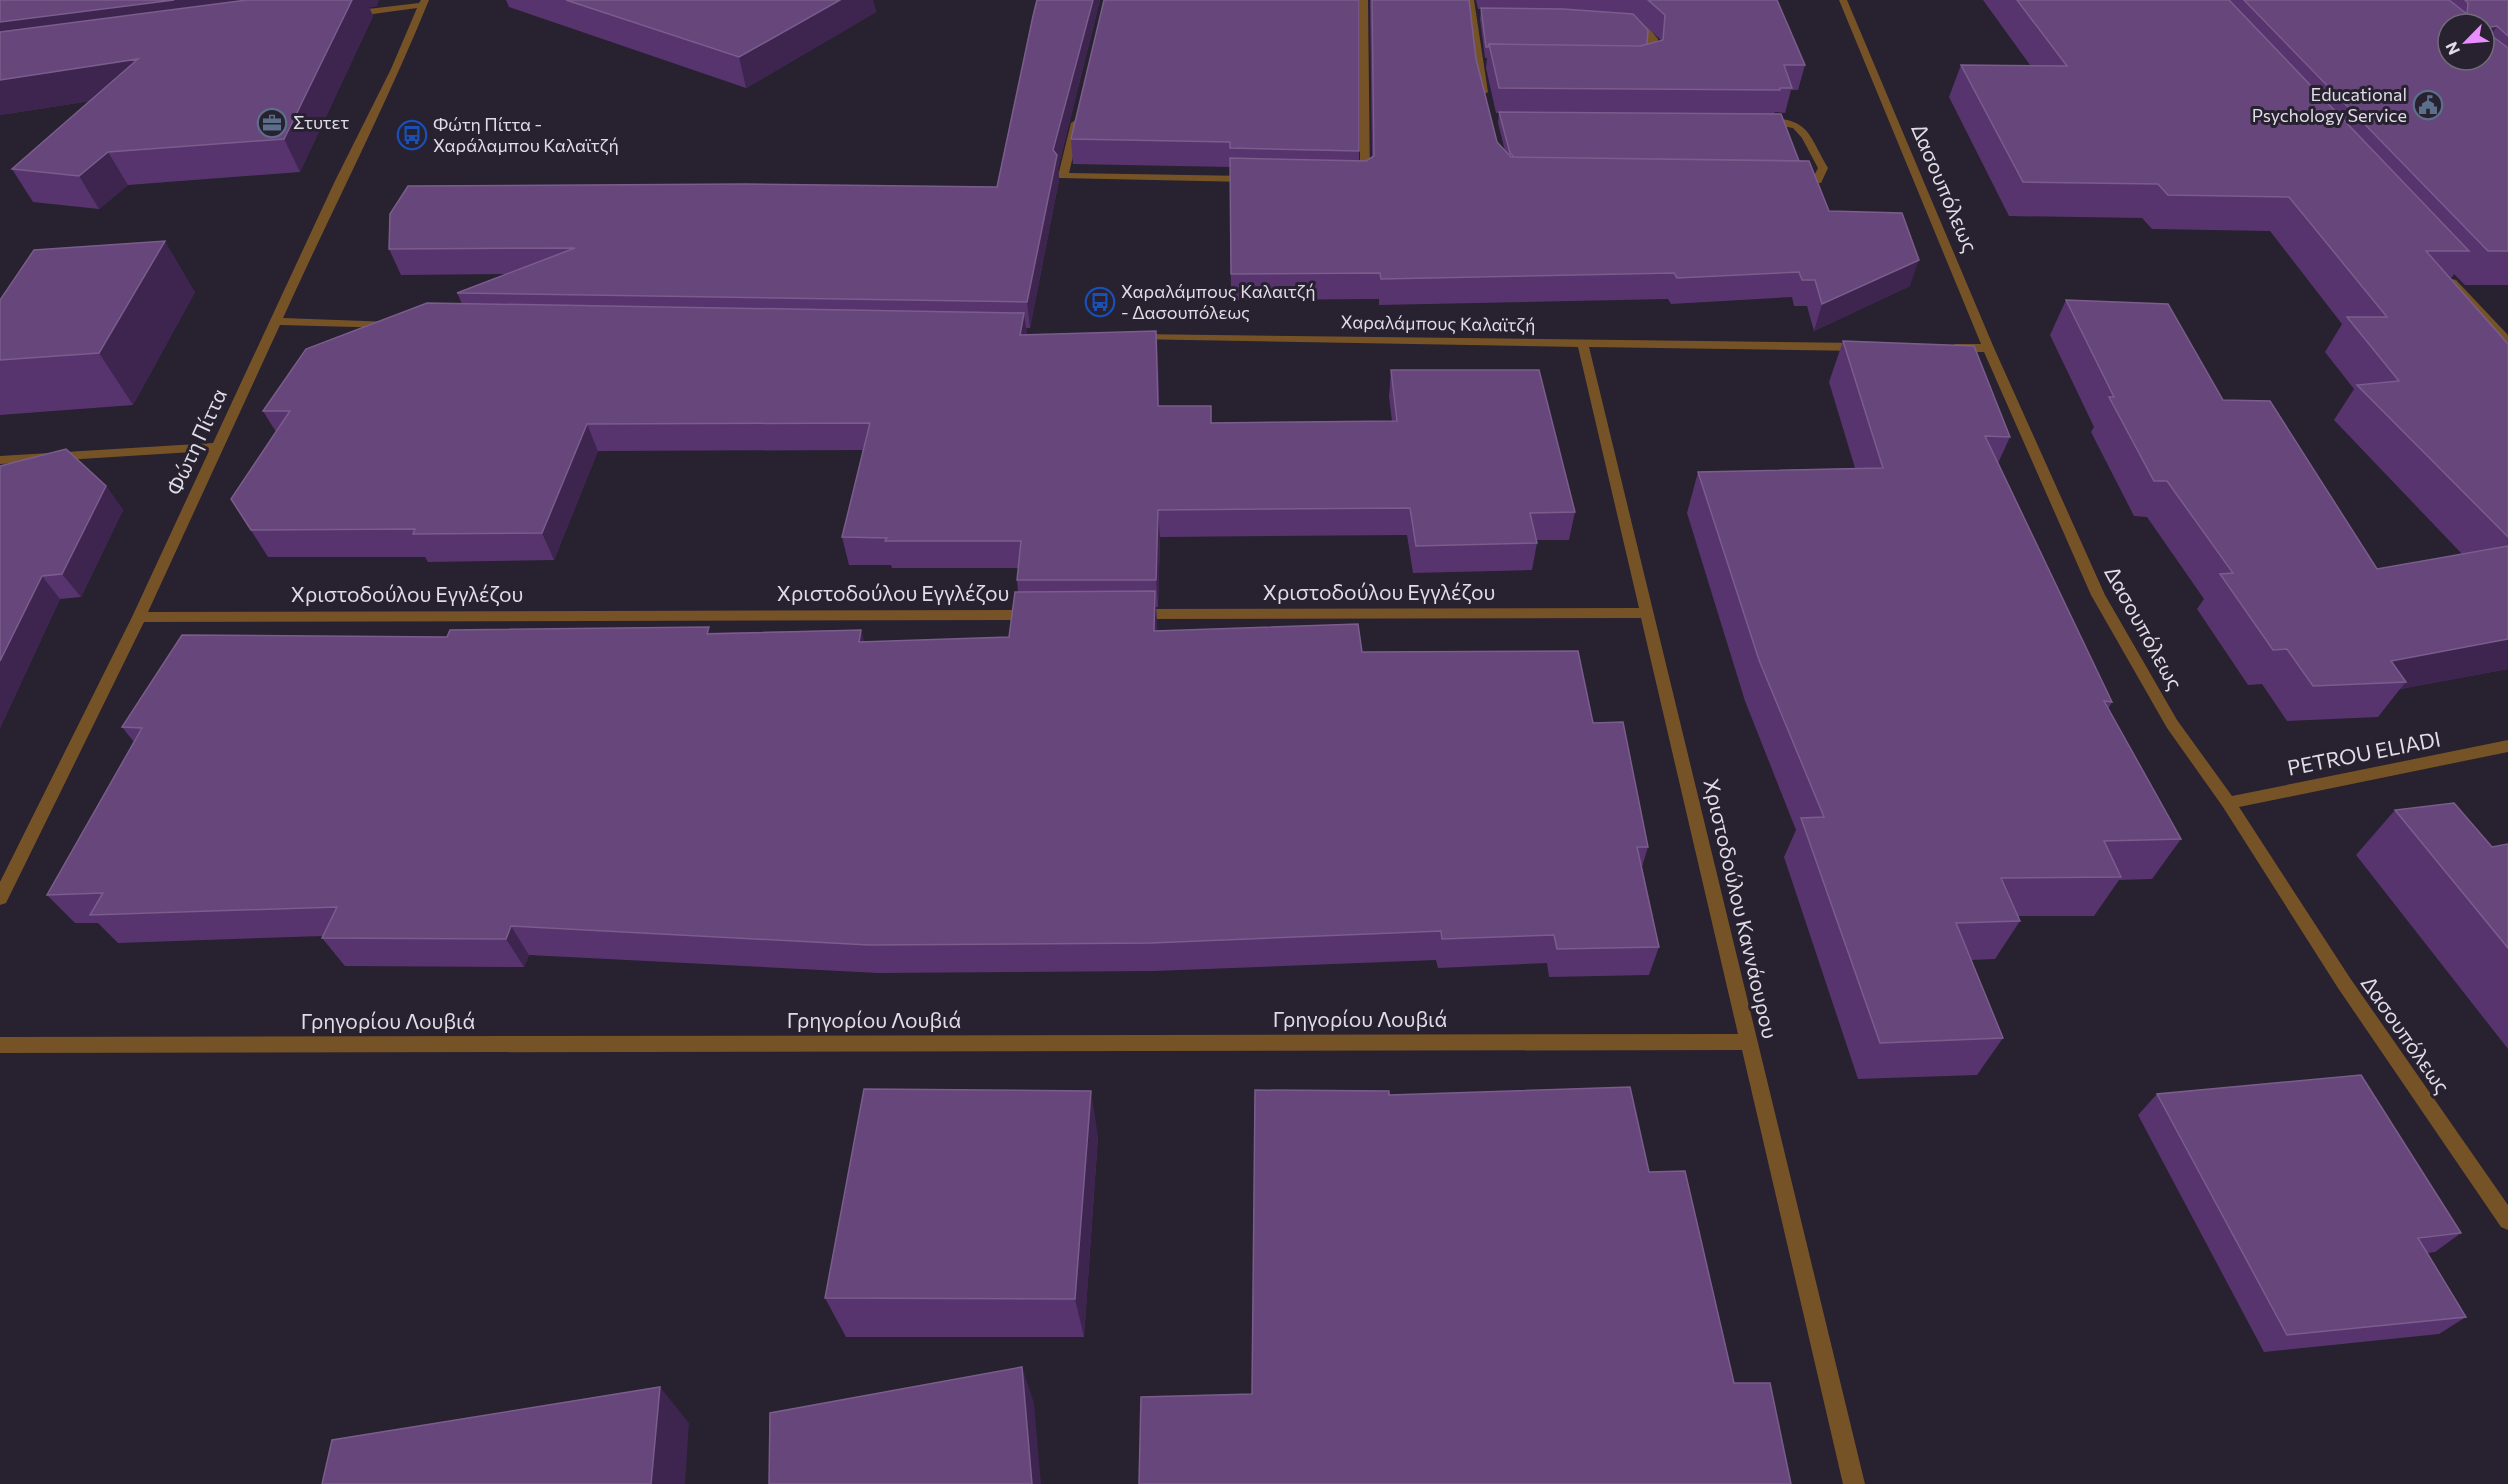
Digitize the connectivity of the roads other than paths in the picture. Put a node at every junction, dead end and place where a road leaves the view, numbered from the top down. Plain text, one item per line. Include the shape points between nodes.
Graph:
1 (1364, 0) edge
2 (1470, 0) edge
3 (1843, 0) edge
4 (424, 2) edge
5 (1472, 14) junction
6 (1483, 15) edge
7 (341, 16) edge
8 (1625, 21) edge
9 (1478, 63) junction
10 (1490, 63) edge
11 (1644, 64) edge
12 (1487, 106) edge
13 (1079, 110) edge
14 (1751, 120) edge
15 (1260, 180) edge
16 (1782, 180) edge
17 (1353, 181) edge
18 (2445, 274) edge
19 (275, 321) junction
20 (401, 325) edge
21 (1129, 337) edge
22 (2508, 342) edge
23 (1582, 344) junction
24 (1881, 347) edge
25 (1940, 347) edge
26 (1988, 348) junction
27 (217, 447) junction
28 (0, 460) edge
29 (1647, 613) junction
30 (1049, 615) edge
31 (1120, 615) edge
32 (139, 617) junction
33 (2508, 746) edge
34 (2228, 803) junction
35 (0, 898) edge
36 (1749, 1042) junction
37 (0, 1045) edge
38 (2508, 1221) edge
39 (1854, 1484) edge

1 - 17 street via 1365,181
2 - 5 street
3 - 26 street, Δασουπόλεως
4 - 7 street
4 - 19 street, Φώτη Πίττα
5 - 6 street
5 - 9 street
8 - 11 street via 1635,21 1653,39 1651,63
9 - 10 street
9 - 12 street
13 - 15 street via 1063,176
14 - 16 street via 1786,120 1800,126 1823,168 1817,181
18 - 22 street
19 - 20 street
19 - 27 street, Φώτη Πίττα
21 - 23 street, Χαραλάμπους Καλαϊτζή
23 - 24 street, Χαραλάμπους Καλαϊτζή
23 - 29 street, Χριστοδούλου Καννάουρου
25 - 26 street
26 - 34 street, Δασουπόλεως via 2098,595 2172,724
27 - 28 street
27 - 32 street, Φώτη Πίττα
29 - 31 street, Χριστοδούλου Εγγλέζου
29 - 36 street, Χριστοδούλου Καννάουρου
30 - 32 street, Χριστοδούλου Εγγλέζου
32 - 35 street, Φώτη Πίττα
33 - 34 street, PETROU ELIADI
34 - 38 street, Δασουπόλεως via 2344,983
36 - 37 street, Γρηγορίου Λουβιά
36 - 39 street, Χριστοδούλου Καννάουρου

